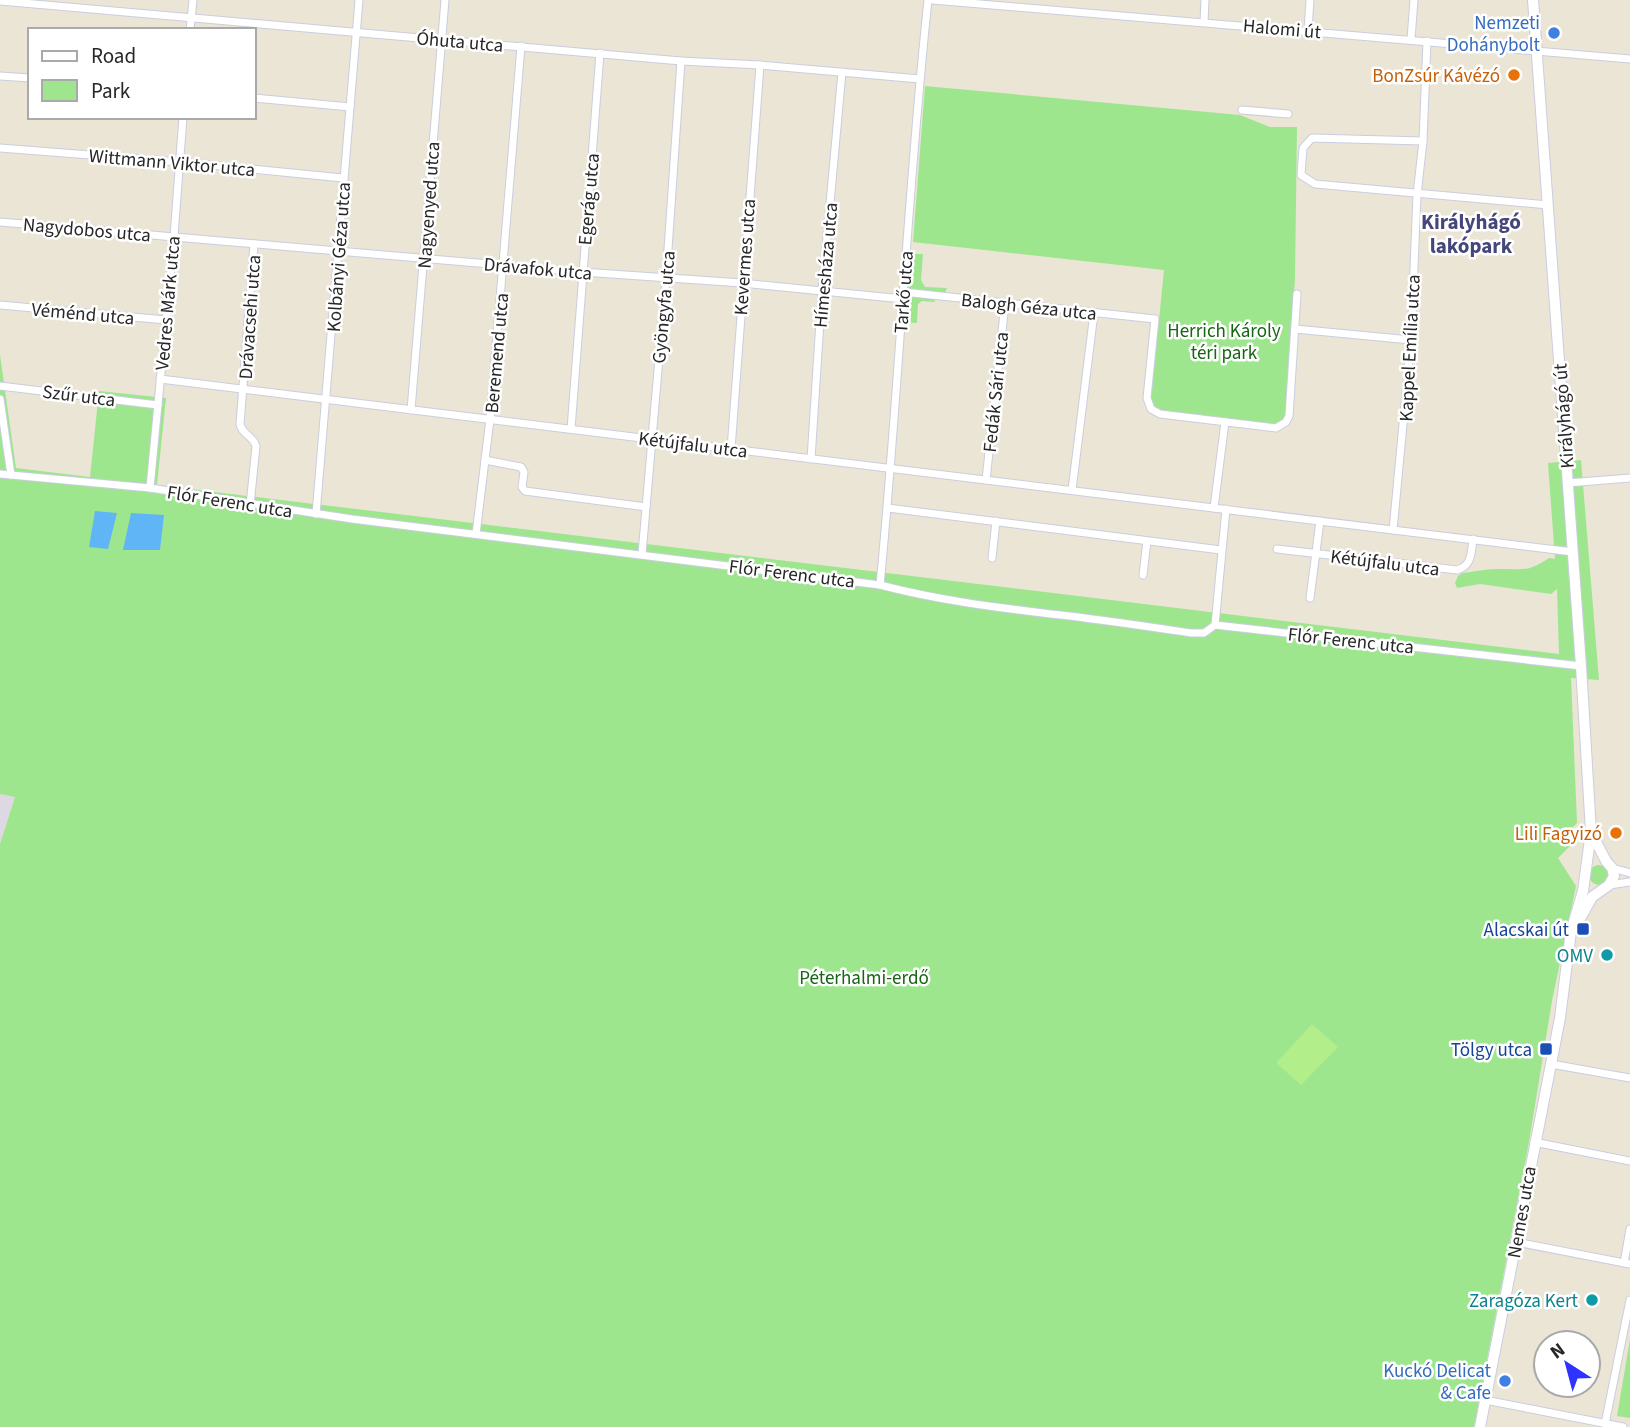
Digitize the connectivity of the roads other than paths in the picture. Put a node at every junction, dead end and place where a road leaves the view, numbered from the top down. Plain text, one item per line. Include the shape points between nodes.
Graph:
1 (193, 0) edge
2 (359, 0) edge
3 (445, 0) edge
4 (931, 0) edge
5 (1205, 0) edge
6 (1310, 0) edge
7 (1414, 0) edge
8 (1533, 0) edge
9 (0, 1) edge
10 (191, 18) junction
11 (1203, 22) junction
12 (190, 28) edge
13 (1308, 30) junction
14 (358, 31) junction
15 (440, 39) junction
16 (1411, 39) junction
17 (1427, 41) junction
18 (521, 46) junction
19 (1537, 50) junction
20 (600, 53) junction
21 (1630, 59) edge
22 (681, 61) junction
23 (760, 65) junction
24 (842, 72) junction
25 (0, 76) edge
26 (28, 78) edge
27 (919, 79) junction
28 (256, 97) edge
29 (350, 107) junction
30 (1242, 110) dead end
31 (1289, 114) dead end
32 (183, 119) edge
33 (1423, 141) junction
34 (0, 148) edge
35 (180, 162) junction
36 (343, 178) junction
37 (1417, 195) junction
38 (1548, 205) junction
39 (0, 222) edge
40 (174, 236) junction
41 (254, 244) junction
42 (339, 252) junction
43 (424, 259) junction
44 (503, 265) junction
45 (582, 272) junction
46 (666, 278) junction
47 (742, 283) junction
48 (822, 291) junction
49 (1297, 294) dead end
50 (903, 296) junction
51 (1005, 304) junction
52 (0, 305) edge
53 (1094, 313) junction
54 (166, 320) junction
55 (1295, 329) junction
56 (1411, 340) junction
57 (160, 379) junction
58 (0, 386) edge
59 (243, 389) junction
60 (0, 399) edge
61 (327, 400) junction
62 (158, 405) junction
63 (411, 410) junction
64 (490, 419) junction
65 (1226, 422) junction
66 (571, 429) junction
67 (651, 439) junction
68 (731, 449) junction
69 (811, 458) junction
70 (485, 460) junction
71 (892, 468) junction
72 (0, 474) edge
73 (11, 475) junction
74 (1630, 478) edge
75 (986, 480) junction
76 (1568, 483) junction
77 (150, 488) junction
78 (1073, 490) junction
79 (250, 505) junction
80 (646, 507) junction
81 (888, 508) junction
82 (1214, 508) junction
83 (1226, 509) junction
84 (316, 514) junction
85 (1320, 521) junction
86 (996, 522) junction
87 (1393, 530) junction
88 (476, 534) junction
89 (1473, 539) junction
90 (1147, 541) junction
91 (1277, 549) dead end
92 (1221, 550) junction
93 (1573, 552) junction
94 (642, 554) junction
95 (1315, 554) junction
96 (992, 558) dead end
97 (1143, 575) dead end
98 (880, 585) junction
99 (1310, 598) dead end
100 (1215, 625) junction
101 (1581, 666) junction
102 (1591, 832) junction
103 (1609, 864) junction
104 (1585, 871) junction
105 (1630, 873) edge
106 (1630, 882) edge
107 (1605, 887) junction
108 (1562, 998) junction
109 (1551, 1064) junction
110 (1630, 1078) edge
111 (1534, 1142) junction
112 (1630, 1161) edge
113 (1630, 1228) edge
114 (1516, 1242) junction
115 (1627, 1264) edge
116 (1630, 1300) edge
117 (1485, 1400) junction
118 (1605, 1424) junction
119 (1594, 1425) edge
120 (1480, 1427) edge
121 (1622, 1427) edge

1 - 10 street
2 - 14 street, Kolbányi Géza utca
3 - 15 street, Nagyenyed utca
4 - 11 street, Halomi út
4 - 27 street, Tarkő utca
5 - 11 street
6 - 13 street
7 - 16 street
8 - 19 street, Királyhágó út
9 - 10 street, Óhuta utca
10 - 12 street
10 - 14 street, Óhuta utca
11 - 13 street, Halomi út
13 - 16 street, Halomi út
14 - 15 street, Óhuta utca
14 - 29 street, Kolbányi Géza utca
15 - 18 street, Óhuta utca
15 - 43 street, Nagyenyed utca
16 - 17 street, Halomi út
17 - 19 street, Halomi út
17 - 33 street, Kappel Emília utca
18 - 20 street, Óhuta utca
18 - 44 street, Beremend utca
19 - 21 street, Halomi út
19 - 38 street, Királyhágó út
20 - 22 street, Óhuta utca
20 - 45 street, Egerág utca
22 - 23 street, Óhuta utca
22 - 46 street, Gyöngyfa utca
23 - 24 street, Óhuta utca
23 - 47 street, Kevermes utca
24 - 27 street, Óhuta utca
24 - 48 street, Hímesháza utca
25 - 26 street
27 - 50 street, Tarkő utca
28 - 29 street
29 - 36 street, Kolbányi Géza utca
30 - 31 street
32 - 35 street, Vedres Márk utca
33 - 37 street, Kappel Emília utca
33 - 37 street via 1312,138 1303,148 1301,174 1315,184
34 - 35 street, Wittmann Viktor utca
35 - 36 street, Wittmann Viktor utca
35 - 40 street, Vedres Márk utca
36 - 42 street, Kolbányi Géza utca
37 - 38 street
37 - 56 street, Kappel Emília utca
38 - 76 street, Királyhágó út
39 - 40 street, Nagydobos utca
40 - 41 street, Drávafok utca
40 - 54 street, Vedres Márk utca
41 - 42 street, Drávafok utca
41 - 59 street, Drávacsehi utca
42 - 43 street, Drávafok utca
42 - 61 street, Kolbányi Géza utca
43 - 44 street, Drávafok utca
43 - 63 street, Nagyenyed utca
44 - 45 street, Drávafok utca
44 - 64 street, Beremend utca
45 - 46 street, Drávafok utca
45 - 66 street, Egerág utca
46 - 47 street, Drávafok utca
46 - 67 street, Gyöngyfa utca
47 - 48 street, Drávafok utca
47 - 68 street, Kevermes utca
48 - 50 street, Drávafok utca
48 - 69 street, Hímesháza utca
49 - 55 street
50 - 51 street, Balogh Géza utca
50 - 71 street, Tarkő utca
51 - 53 street, Balogh Géza utca
51 - 75 street, Fedák Sári utca
52 - 54 street, Véménd utca
53 - 65 street, Balogh Géza utca via 1155,319 1147,398 1151,409
53 - 78 street
54 - 57 street, Vedres Márk utca
55 - 56 street
55 - 65 street via 1286,422 1276,428
56 - 87 street, Kappel Emília utca
57 - 59 street, Kétújfalu utca
57 - 62 street, Vedres Márk utca
58 - 62 street, Szűr utca
59 - 61 street, Kétújfalu utca
59 - 79 street, Drávacsehi utca via 240,427 256,446
60 - 73 street
61 - 63 street, Kétújfalu utca
61 - 84 street, Kolbányi Géza utca
62 - 77 street, Vedres Márk utca
63 - 64 street, Kétújfalu utca
64 - 66 street, Kétújfalu utca
64 - 70 street, Beremend utca
65 - 82 street
66 - 67 street, Kétújfalu utca
67 - 68 street, Kétújfalu utca
67 - 80 street, Gyöngyfa utca
68 - 69 street, Kétújfalu utca
69 - 71 street, Kétújfalu utca
70 - 80 street via 521,467 525,491
70 - 88 street, Beremend utca
71 - 75 street, Kétújfalu utca
71 - 81 street, Tarkő utca
72 - 73 street, Flór Ferenc utca
73 - 77 street, Flór Ferenc utca
74 - 76 street
75 - 78 street, Kétújfalu utca
76 - 93 street, Királyhágó út
77 - 79 street, Flór Ferenc utca
78 - 82 street, Kétújfalu utca
79 - 84 street, Flór Ferenc utca
80 - 94 street, Gyöngyfa utca
81 - 86 street
81 - 98 street, Tarkő utca
82 - 83 street, Kétújfalu utca
83 - 85 street, Kétújfalu utca
83 - 92 street
84 - 88 street, Flór Ferenc utca
85 - 87 street, Kétújfalu utca
85 - 95 street, Kétújfalu utca
86 - 90 street
86 - 96 street
87 - 89 street, Kétújfalu utca
88 - 94 street, Flór Ferenc utca
89 - 93 street, Kétújfalu utca
89 - 95 street, Kétújfalu utca via 1469,563 1457,570
90 - 92 street
90 - 97 street
91 - 95 street, Kétújfalu utca
92 - 100 street
93 - 101 street, Királyhágó út
94 - 98 street, Flór Ferenc utca
95 - 99 street, Kétújfalu utca
98 - 100 street, Flór Ferenc utca via 1002,609 1191,633 1204,633
100 - 101 street, Flór Ferenc utca
101 - 102 street, Királyhágó út
102 - 103 street, Királyhágó út
102 - 104 street, Királyhágó út
103 - 104 street via 1594,860
103 - 105 street
103 - 107 street via 1613,878
104 - 107 street via 1588,885
104 - 108 street, Nemes utca
106 - 107 street
107 - 108 street, Nemes utca via 1588,901 1581,915
108 - 109 street, Nemes utca
109 - 110 street
109 - 111 street, Nemes utca
111 - 112 street
111 - 114 street, Nemes utca
113 - 115 street
114 - 115 street
114 - 117 street, Nemes utca
116 - 118 street
117 - 119 street
117 - 120 street, Nemes utca
118 - 119 street
118 - 121 street

